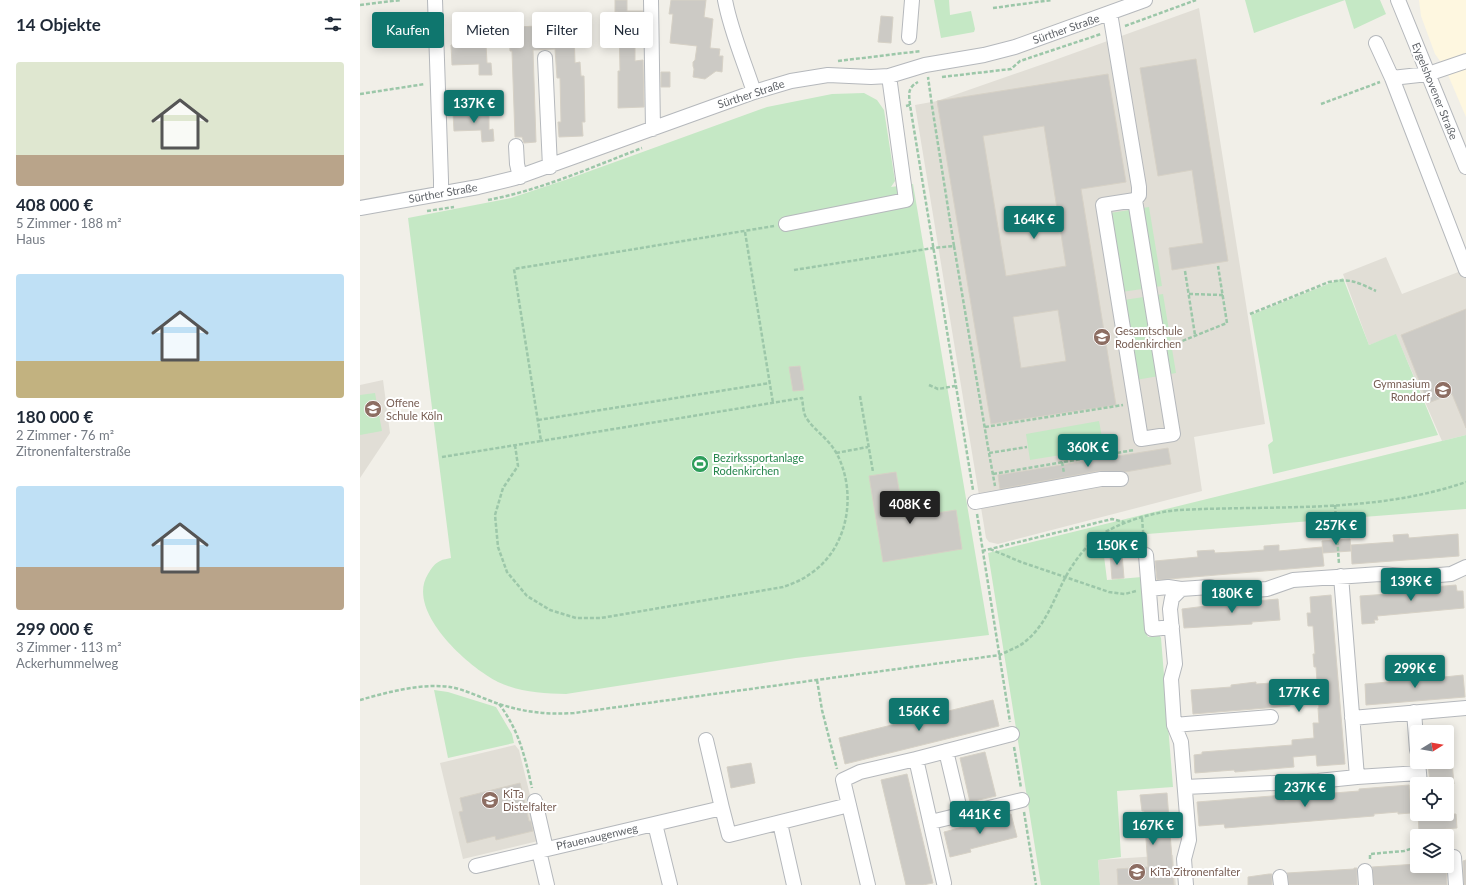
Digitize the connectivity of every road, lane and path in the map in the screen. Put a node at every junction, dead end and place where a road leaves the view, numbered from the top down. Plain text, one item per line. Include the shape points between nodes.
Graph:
1 (401, 0) edge
2 (434, 0) edge
3 (651, 0) edge
4 (725, 0) edge
5 (912, 0) edge
6 (1052, 0) edge
7 (1145, 0) edge
8 (360, 4) edge
9 (1401, 5) edge
10 (993, 8) dead end
11 (1110, 13) junction
12 (909, 37) dead end
13 (1376, 42) dead end
14 (545, 58) dead end
15 (1020, 61) dead end
16 (1466, 61) edge
17 (1428, 74) junction
18 (890, 76) junction
19 (936, 78) dead end
20 (1392, 78) junction
21 (924, 80) dead end
22 (920, 81) dead end
23 (438, 82) junction
24 (754, 92) junction
25 (360, 94) edge
26 (1321, 104) dead end
27 (910, 106) junction
28 (894, 108) junction
29 (653, 129) junction
30 (516, 146) dead end
31 (550, 167) junction
32 (1466, 167) edge
33 (520, 177) junction
34 (441, 193) junction
35 (1135, 200) junction
36 (360, 208) edge
37 (786, 224) joint
38 (745, 232) junction
39 (954, 246) junction
40 (932, 248) junction
41 (1218, 266) dead end
42 (794, 270) dead end
43 (1466, 270) edge
44 (1185, 271) dead end
45 (1376, 291) dead end
46 (1188, 294) junction
47 (1223, 295) junction
48 (1250, 314) dead end
49 (1196, 336) junction
50 (1159, 346) junction
51 (770, 383) junction
52 (929, 385) dead end
53 (956, 386) junction
54 (860, 396) dead end
55 (774, 403) junction
56 (1136, 408) junction
57 (538, 420) junction
58 (985, 427) junction
59 (1141, 439) junction
60 (541, 441) junction
61 (515, 445) junction
62 (1027, 446) dead end
63 (868, 447) junction
64 (836, 452) junction
65 (989, 453) junction
66 (442, 457) dead end
67 (873, 472) dead end
68 (993, 474) junction
69 (1121, 479) dead end
70 (1466, 482) edge
71 (997, 498) junction
72 (974, 502) junction
73 (1335, 505) junction
74 (1142, 518) junction
75 (1125, 522) junction
76 (990, 549) junction
77 (982, 551) junction
78 (1146, 555) joint
79 (1466, 567) edge
80 (1341, 576) junction
81 (1065, 578) junction
82 (1148, 589) junction
83 (1181, 589) junction
84 (1172, 627) junction
85 (1000, 655) junction
86 (816, 680) junction
87 (360, 700) edge
88 (499, 704) junction
89 (1466, 708) edge
90 (1414, 712) junction
91 (1271, 717) dead end
92 (1352, 718) junction
93 (1174, 724) junction
94 (1415, 725) edge
95 (1012, 734) junction
96 (706, 740) dead end
97 (946, 752) junction
98 (916, 759) junction
99 (1419, 773) edge
100 (1356, 777) junction
101 (843, 780) junction
102 (1185, 787) junction
103 (1022, 800) junction
104 (535, 801) joint
105 (849, 805) junction
106 (722, 808) junction
107 (961, 814) junction
108 (931, 822) junction
109 (780, 823) junction
110 (655, 824) junction
111 (542, 850) junction
112 (1410, 850) edge
113 (1454, 857) dead end
114 (476, 866) dead end
115 (1368, 866) joint
116 (944, 883) dead end
117 (547, 885) edge
118 (670, 885) edge
119 (794, 885) edge
120 (868, 885) edge
121 (1036, 885) edge
122 (1186, 885) edge
123 (1366, 885) edge
124 (1456, 885) edge

1 - 8 path
2 - 23 street
3 - 29 street
4 - 24 street
5 - 12 street
6 - 10 path
7 - 11 street, Sürther Straße
9 - 17 street, Eygelshovener Straße
11 - 18 street, Sürther Straße via 1015,47 925,65
11 - 35 street via 1139,187 1139,195
13 - 20 street
14 - 31 street
15 - 19 path via 1011,69
16 - 17 street
17 - 20 street
17 - 32 street, Eygelshovener Straße
18 - 24 street, Sürther Straße via 828,76 791,81
18 - 28 street
20 - 26 path
20 - 43 street
21 - 39 path via 929,79
22 - 27 path via 909,89
23 - 25 path
23 - 34 street
24 - 29 street, Sürther Straße
27 - 28 path
27 - 40 path
28 - 37 street via 906,200
29 - 31 street, Sürther Straße
30 - 33 street
31 - 33 street, Sürther Straße
33 - 34 street, Sürther Straße
34 - 36 street, Sürther Straße
35 - 50 street
35 - 56 street via 1103,205
37 - 38 path
38 - 51 path
38 - 57 path via 514,269
39 - 40 path
39 - 58 path
40 - 42 path
40 - 53 path
41 - 47 path
44 - 46 path
45 - 48 path via 1354,281 1329,282
46 - 47 path
46 - 49 path
47 - 49 path via 1227,323
49 - 50 path
50 - 59 street via 1173,434
51 - 55 path
51 - 57 path
52 - 53 path via 938,389
53 - 72 path
54 - 63 path
55 - 60 path
55 - 64 path via 802,398 806,418 829,441
56 - 58 path via 1130,404
56 - 59 street
57 - 60 path
58 - 65 path
59 - 68 path via 1143,449
60 - 61 path
61 - 64 path via 518,466 503,488 495,515 498,546 507,572 527,596 550,610 576,618 602,618 783,587 810,574 832,552 847,518 848,486
61 - 66 path
62 - 65 path
63 - 64 path
63 - 67 path
65 - 68 path
68 - 71 path
69 - 71 street via 1101,479
70 - 73 path via 1384,502
71 - 72 street
72 - 77 path
73 - 74 path via 1179,510
73 - 80 path
74 - 75 path
74 - 78 path
75 - 76 path via 1112,519
75 - 81 path via 1097,537 1082,552
76 - 77 path
76 - 81 path
77 - 85 path
78 - 82 street
79 - 80 street via 1451,574 1416,577 1380,574
80 - 83 street via 1293,580 1267,588 1230,592 1210,587
80 - 92 street
81 - 82 path via 1117,594
81 - 85 path via 1042,624 1027,640
82 - 83 street
82 - 84 street via 1152,629
83 - 84 street via 1172,598
84 - 93 street via 1175,664 1171,679
85 - 86 path
85 - 95 path
86 - 88 path via 550,715
86 - 101 path via 837,769
87 - 88 path via 427,686 452,687
88 - 104 path via 515,729 522,747
89 - 90 street
90 - 92 street
90 - 94 street
91 - 93 street
92 - 100 street
93 - 102 street via 1181,742
95 - 97 street
95 - 103 path
96 - 106 street
97 - 98 street
97 - 107 street
98 - 101 street via 860,772
98 - 108 street
99 - 100 street
100 - 102 street
101 - 105 street
102 - 122 street via 1189,840 1184,859
103 - 107 street
103 - 121 path
104 - 111 street
105 - 109 street
105 - 120 street
106 - 109 street via 729,835
106 - 110 street, Pfauenaugenweg
107 - 108 street
108 - 116 street
109 - 119 street
110 - 111 street, Pfauenaugenweg
110 - 118 street
111 - 114 street, Pfauenaugenweg
111 - 117 street
112 - 115 path via 1370,854
113 - 124 street
115 - 123 street

